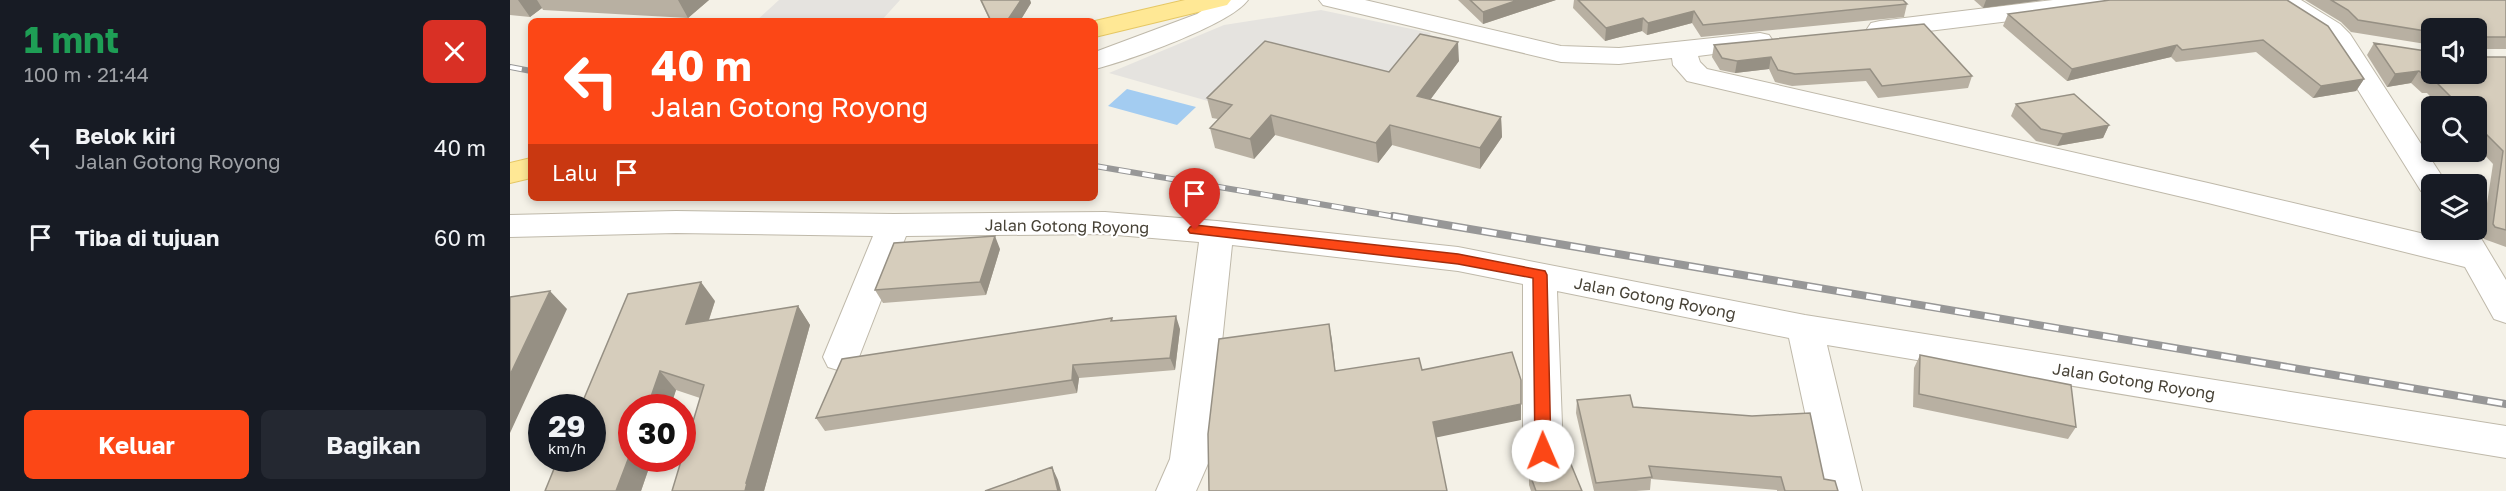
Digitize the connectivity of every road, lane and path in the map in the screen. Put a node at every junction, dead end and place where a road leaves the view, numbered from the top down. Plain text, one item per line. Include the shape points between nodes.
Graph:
1 (1218, 0) edge
2 (1235, 0) edge
3 (1332, 0) edge
4 (2116, 0) edge
5 (2283, 0) edge
6 (1098, 28) edge
7 (1853, 32) edge
8 (1782, 39) edge
9 (2342, 40) junction
10 (2376, 46) edge
11 (1683, 49) junction
12 (1098, 60) edge
13 (528, 169) edge
14 (510, 173) edge
15 (2426, 174) edge
16 (894, 225) junction
17 (510, 226) edge
18 (1217, 232) junction
19 (2466, 240) edge
20 (2478, 259) junction
21 (1540, 275) junction
22 (2506, 310) edge
23 (1805, 328) junction
24 (840, 357) edge
25 (2506, 442) edge
26 (1543, 451) dead end
27 (1176, 491) edge
28 (1842, 491) edge

1 - 6 main road
2 - 12 street via 1206,20
3 - 11 street via 1561,54 1619,56
4 - 7 street
5 - 9 street
8 - 11 street
9 - 10 street
9 - 15 street
11 - 20 street via 1687,65 1697,75
13 - 14 main road
16 - 17 street, Jalan Gotong Royong via 676,222
16 - 18 street, Jalan Gotong Royong via 1105,223
16 - 24 street
18 - 21 street, Jalan Gotong Royong via 1458,259
18 - 27 street via 1190,459
19 - 20 street
20 - 22 street
21 - 23 street, Jalan Gotong Royong
21 - 26 street
23 - 25 street, Jalan Gotong Royong
23 - 28 street

